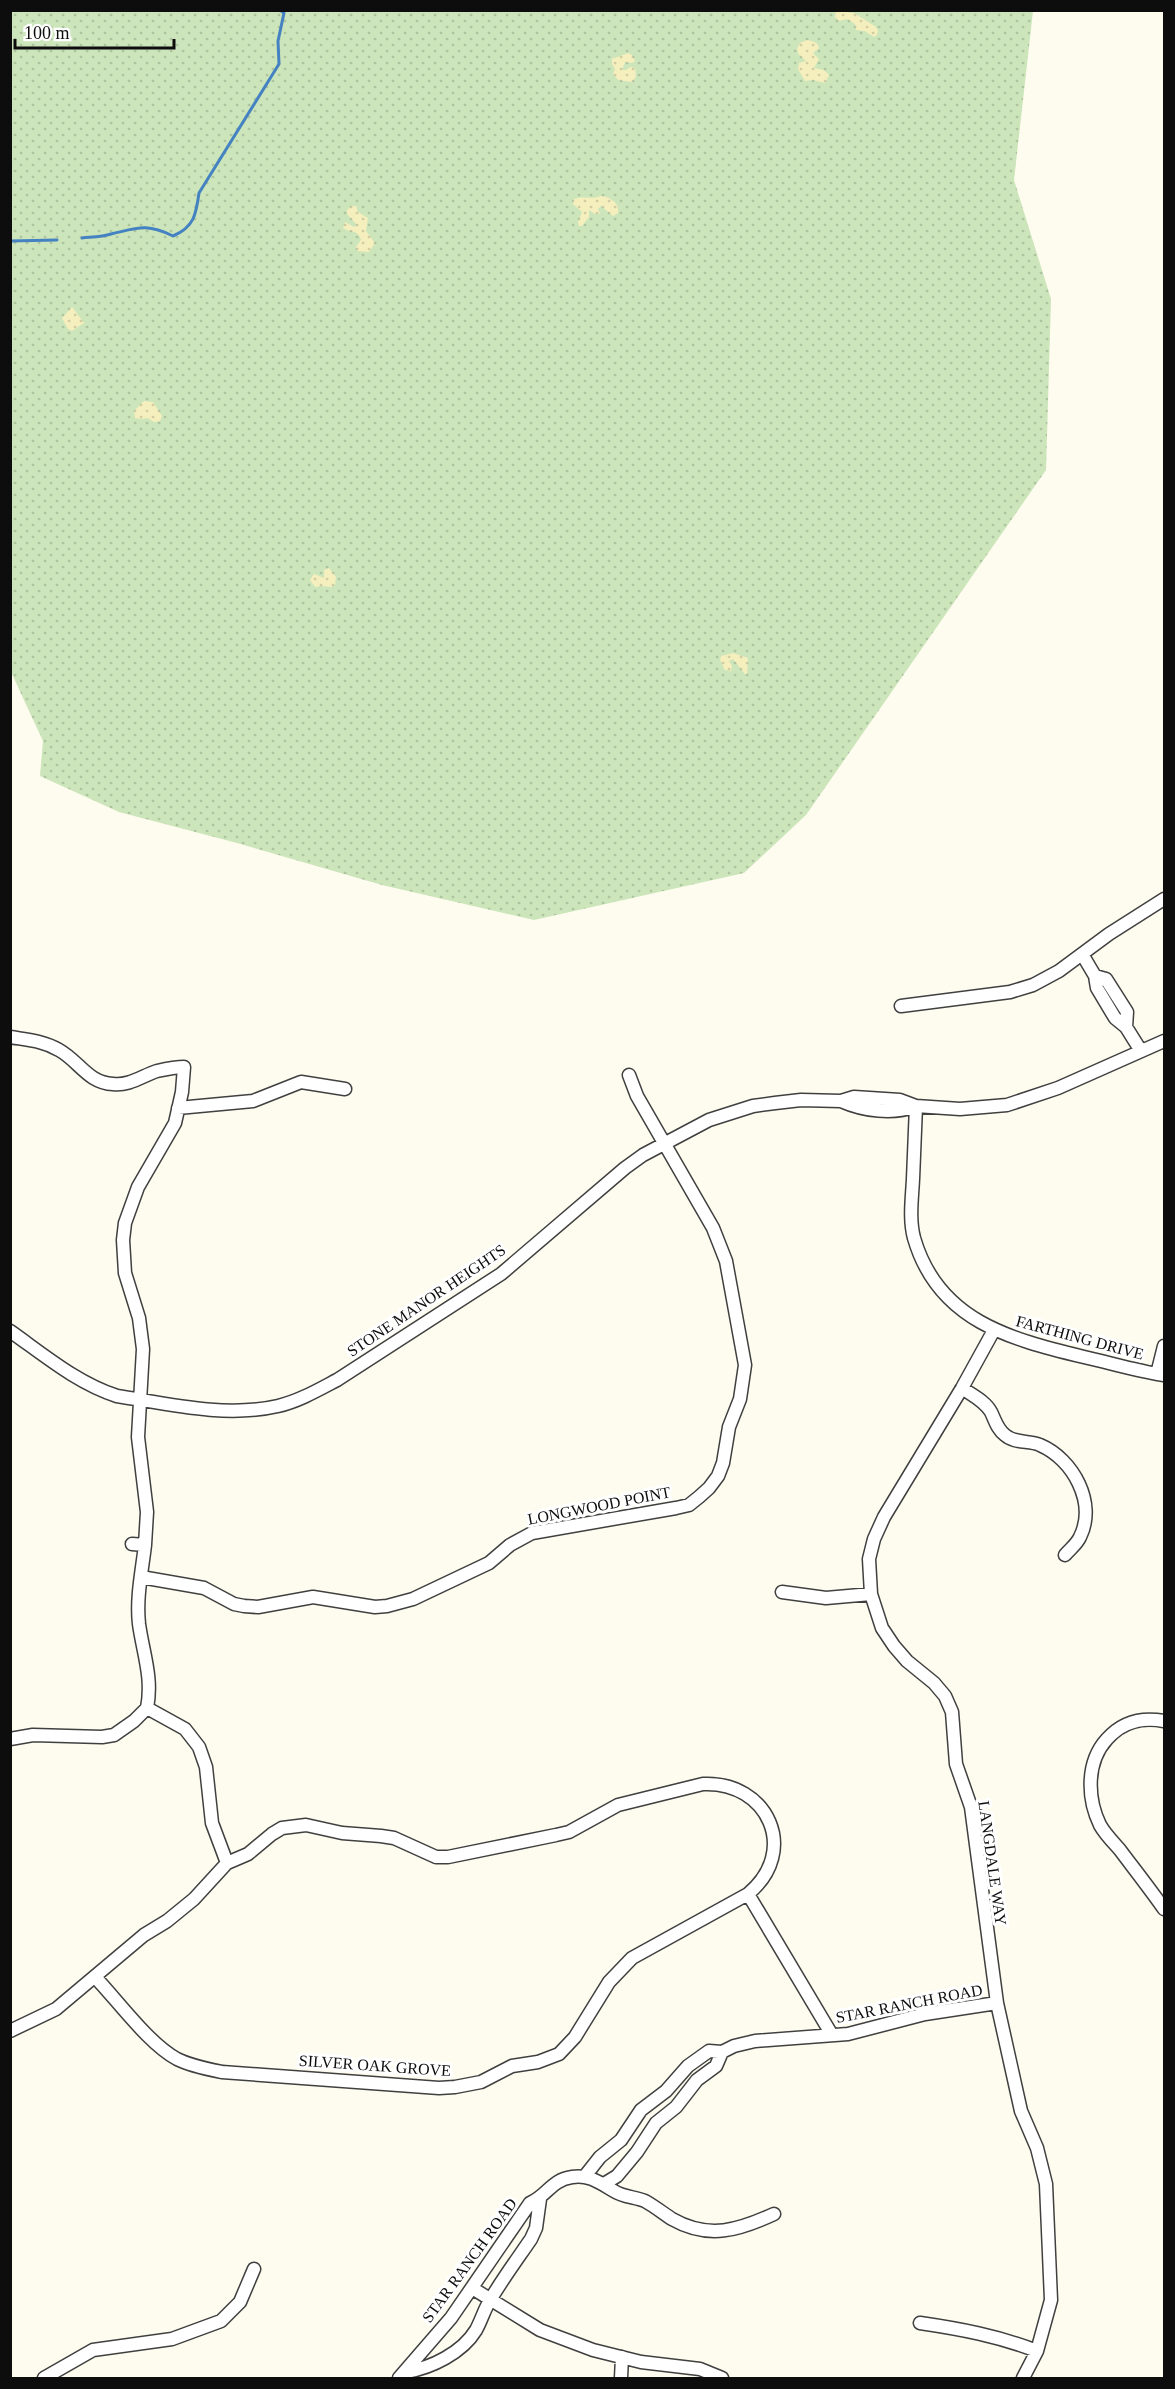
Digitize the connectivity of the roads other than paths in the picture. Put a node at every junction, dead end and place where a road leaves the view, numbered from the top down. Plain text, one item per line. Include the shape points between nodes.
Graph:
1 (1164, 899) edge
2 (1082, 954) junction
3 (901, 1006) dead end
4 (10, 1037) edge
5 (1164, 1041) edge
6 (1142, 1051) junction
7 (629, 1075) dead end
8 (345, 1089) dead end
9 (916, 1106) junction
10 (178, 1108) junction
11 (664, 1143) junction
12 (994, 1330) junction
13 (10, 1331) edge
14 (1164, 1346) edge
15 (1161, 1374) edge
16 (962, 1388) junction
17 (141, 1400) junction
18 (132, 1544) dead end
19 (145, 1545) junction
20 (1065, 1555) dead end
21 (141, 1577) junction
22 (783, 1592) dead end
23 (871, 1594) junction
24 (147, 1708) junction
25 (1164, 1721) edge
26 (10, 1739) edge
27 (227, 1863) junction
28 (748, 1894) junction
29 (1164, 1909) edge
30 (96, 1977) junction
31 (997, 2003) junction
32 (10, 2031) edge
33 (832, 2035) junction
34 (722, 2052) junction
35 (621, 2140) junction
36 (637, 2152) junction
37 (585, 2176) junction
38 (603, 2184) junction
39 (540, 2199) junction
40 (774, 2214) dead end
41 (254, 2269) dead end
42 (472, 2288) junction
43 (490, 2299) junction
44 (920, 2323) dead end
45 (1037, 2351) junction
46 (622, 2357) junction
47 (402, 2375) edge
48 (44, 2379) edge
49 (621, 2379) edge
50 (722, 2379) edge
51 (1023, 2379) edge

1 - 2 street
2 - 3 street via 1023,989
2 - 6 street via 1095,976 1106,979 1127,1012 1126,1027
4 - 10 street via 36,1041 62,1052 99,1082 122,1085 184,1066
5 - 6 street
6 - 9 street via 1058,1088 1007,1104 960,1109
7 - 11 street, LONGWOOD POINT
8 - 10 street via 301,1082 253,1101
9 - 11 street, STONE MANOR HEIGHTS via 900,1100 854,1097 753,1106 709,1120
9 - 12 street, FARTHING DRIVE via 911,1217 914,1237 943,1294 975,1321
10 - 17 street via 168,1136 130,1206 123,1240 125,1273 142,1333
11 - 17 street, STONE MANOR HEIGHTS via 625,1168 501,1274 309,1395 277,1406 239,1411
11 - 21 street, LONGWOOD POINT via 713,1228 723,1253 745,1365 723,1463 710,1488 689,1504 676,1508 532,1533 489,1563 413,1599 387,1606 312,1597 244,1606 204,1588
12 - 15 street, FARTHING DRIVE via 1035,1344
12 - 16 street, LANGDALE WAY
13 - 17 street, STONE MANOR HEIGHTS via 90,1386
14 - 15 street
16 - 20 street via 980,1399 1007,1437 1049,1450 1060,1457 1077,1479 1084,1498 1083,1529
16 - 23 street, LANGDALE WAY via 873,1539 869,1559
17 - 19 street via 138,1437 147,1512
18 - 19 street
19 - 21 street
21 - 24 street via 139,1625 148,1666
22 - 23 street via 826,1598
23 - 31 street, LANGDALE WAY via 882,1628 894,1646 934,1683 952,1712 956,1764 970,1807
24 - 26 street via 114,1735 33,1735
24 - 27 street via 185,1729 198,1747 206,1767 212,1822
25 - 29 street via 1133,1720 1116,1729 1101,1745 1092,1764 1090,1784 1100,1826
27 - 28 street, SILVER OAK GROVE via 248,1854 282,1828 306,1825 394,1838 436,1857 461,1856 569,1832 618,1805 713,1783 750,1797 767,1816 774,1850 772,1862 768,1874
27 - 30 street, SILVER OAK GROVE via 194,1899
28 - 30 street, SILVER OAK GROVE via 632,1958 609,1982 575,2037 559,2054 512,2066 481,2082 455,2087 222,2072 192,2066 157,2045
28 - 33 street
30 - 32 street, SILVER OAK GROVE via 56,2009
31 - 33 street, STAR RANCH ROAD
31 - 45 street, LANGDALE WAY via 1021,2112 1037,2148 1046,2184 1051,2300
33 - 34 street, STAR RANCH ROAD via 755,2041
34 - 35 street, STAR RANCH ROAD via 709,2051 688,2066 666,2091 641,2110
34 - 36 street via 716,2066 656,2123
35 - 36 street
35 - 37 street, STAR RANCH ROAD
36 - 38 street via 617,2175
37 - 38 street
37 - 39 street, STAR RANCH ROAD via 562,2179
38 - 40 street via 702,2230 743,2228
39 - 42 street, STAR RANCH ROAD via 530,2203
39 - 43 street, STAR RANCH ROAD via 531,2239
41 - 48 street via 240,2302 221,2321 172,2339 93,2350
42 - 43 street
42 - 47 street, STAR RANCH ROAD
43 - 46 street via 540,2330
43 - 47 street, STAR RANCH ROAD via 474,2333 454,2352 423,2369
44 - 45 street via 970,2330
45 - 51 street, LANGDALE WAY
46 - 49 street
46 - 50 street via 700,2369

